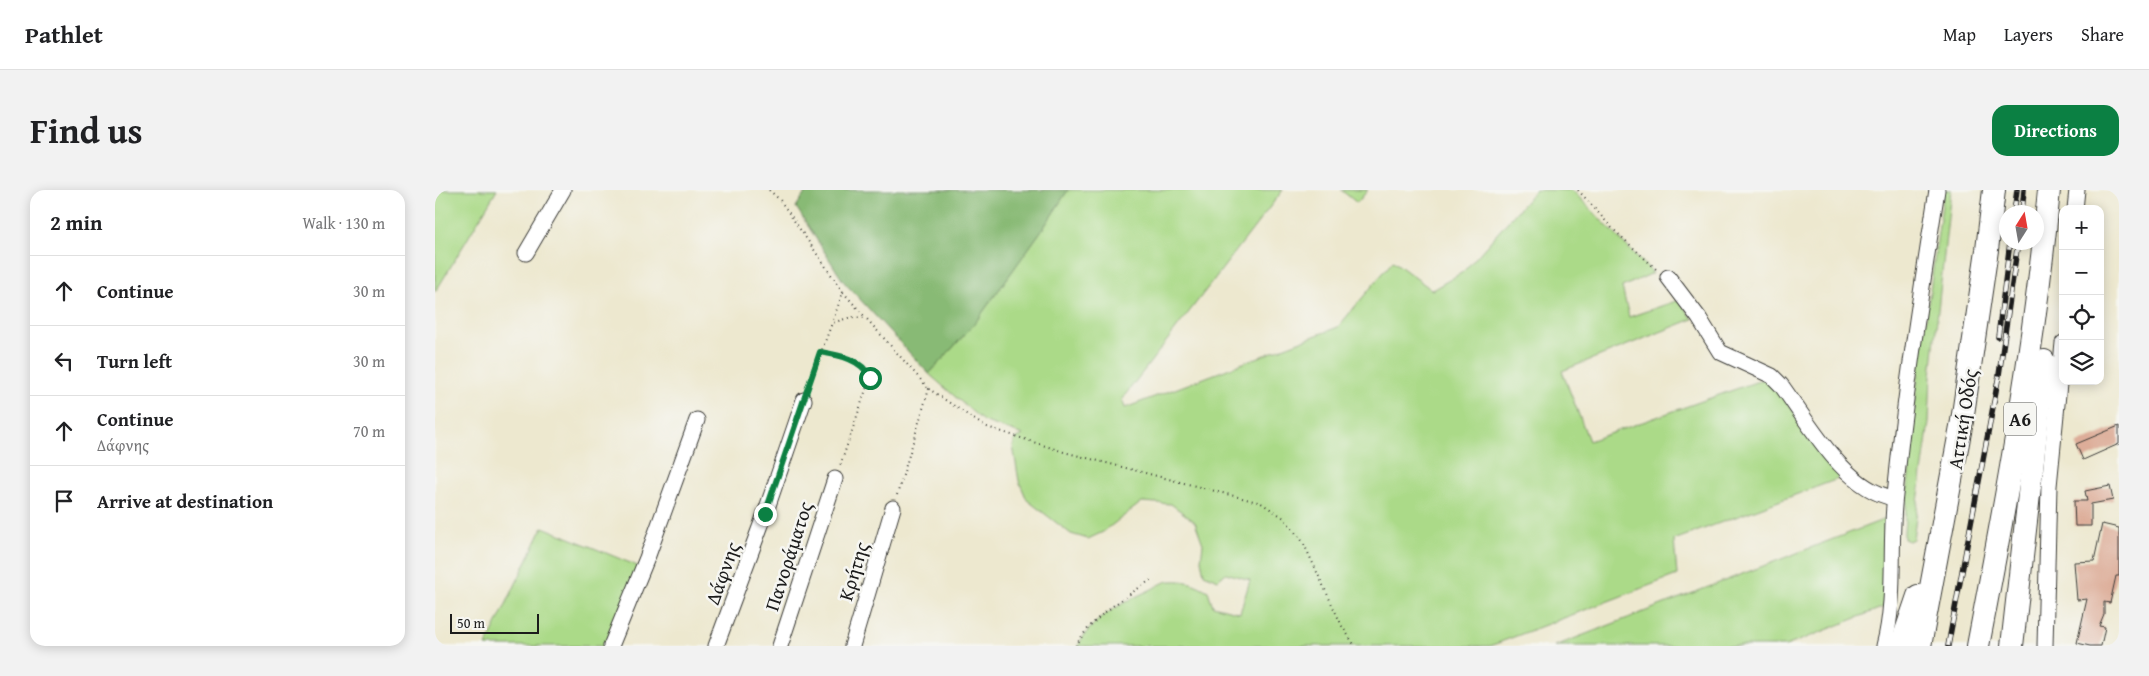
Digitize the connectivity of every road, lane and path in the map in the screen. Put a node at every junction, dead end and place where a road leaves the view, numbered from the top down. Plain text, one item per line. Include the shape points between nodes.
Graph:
1 (563, 190) edge
2 (769, 190) edge
3 (1578, 190) edge
4 (1937, 190) edge
5 (1994, 190) edge
6 (2049, 190) edge
7 (2063, 190) edge
8 (2077, 190) edge
9 (2075, 205) edge
10 (526, 253) dead end
11 (1668, 278) joint
12 (843, 292) junction
13 (866, 318) junction
14 (832, 323) junction
15 (820, 352) junction
16 (2059, 384) edge
17 (929, 389) junction
18 (804, 400) joint
19 (697, 420) dead end
20 (835, 479) joint
21 (1894, 498) junction
22 (893, 508) joint
23 (1940, 542) junction
24 (1153, 579) dead end
25 (611, 646) edge
26 (716, 646) edge
27 (780, 646) edge
28 (852, 646) edge
29 (1075, 646) edge
30 (1355, 646) edge
31 (1884, 646) edge
32 (1901, 646) edge
33 (1920, 646) edge
34 (1978, 646) edge
35 (2012, 646) edge
36 (2045, 646) edge

1 - 10 street
2 - 12 path via 780,200
3 - 11 path via 1612,228
4 - 21 street via 1907,381
5 - 23 highway, Αττική Οδός via 1962,420
6 - 34 highway, Α6 via 2027,376
7 - 35 highway
8 - 9 street
11 - 21 street via 1720,352 1772,376 1830,454 1859,482 1880,496
12 - 13 path
12 - 14 path
13 - 14 path via 851,317
13 - 17 path
14 - 15 path
15 - 18 path
15 - 20 path via 839,355 861,365 870,378
16 - 36 street via 2049,486
17 - 22 path
17 - 30 path via 984,426 1064,452 1261,503 1284,518 1303,542 1342,626
18 - 26 street, Δάφνης
19 - 25 street
20 - 27 street, Πανοράματος
21 - 31 street via 1890,624
22 - 28 street, Κρήτης
23 - 32 highway via 1914,604
23 - 33 highway, Αττική Οδός
24 - 29 path via 1103,614 1082,634

